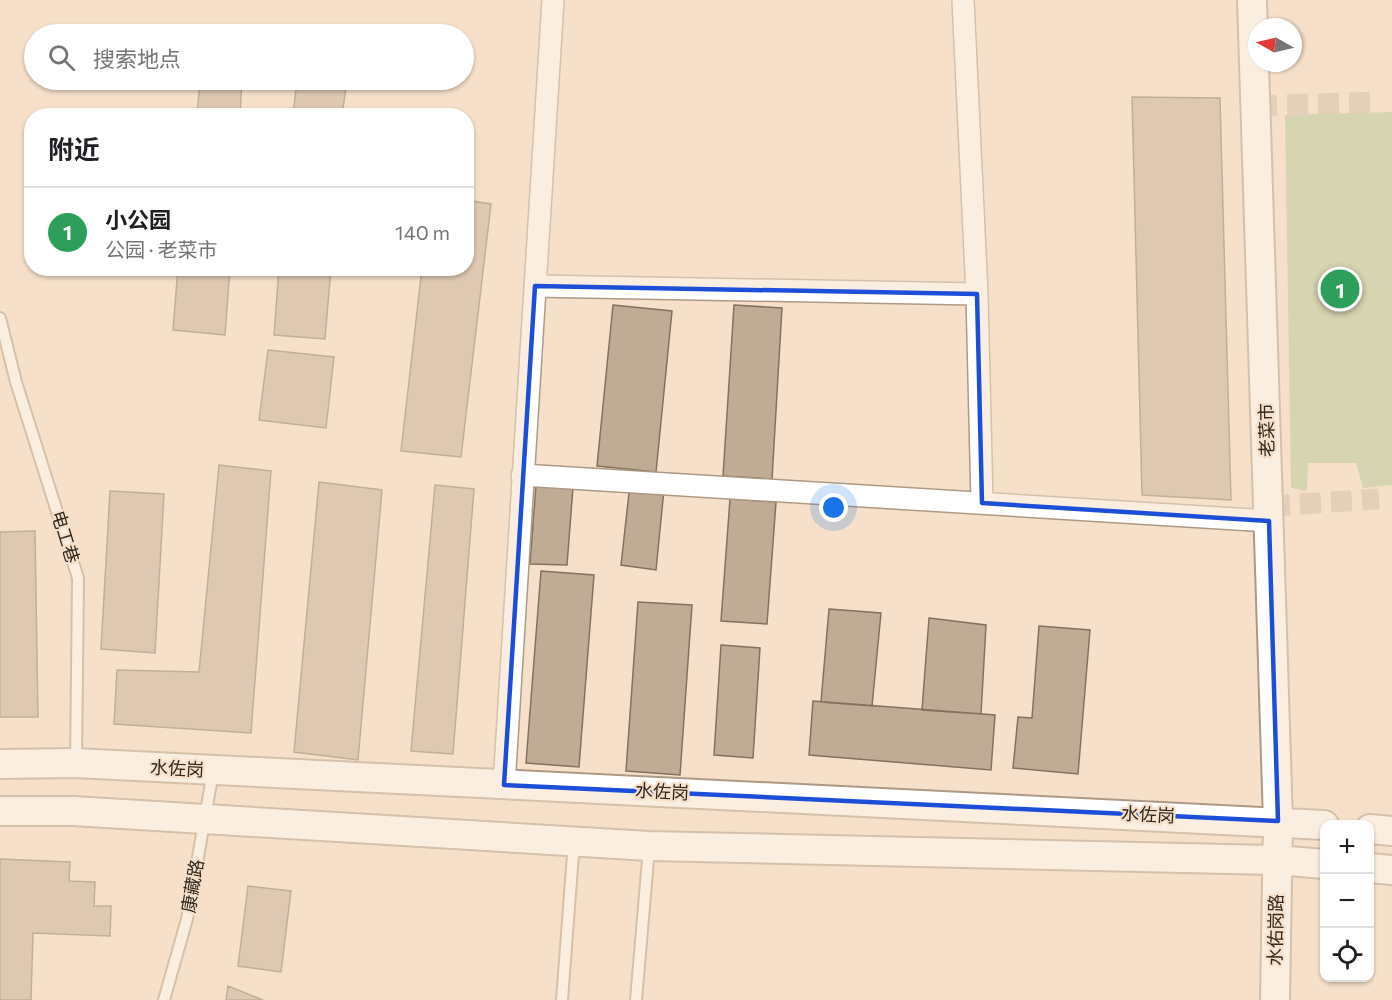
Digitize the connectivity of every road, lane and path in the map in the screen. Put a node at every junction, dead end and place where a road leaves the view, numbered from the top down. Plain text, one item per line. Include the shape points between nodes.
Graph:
1 (552, 0) edge
2 (963, 0) edge
3 (1252, 0) edge
4 (535, 286) junction
5 (977, 294) junction
6 (0, 318) edge
7 (522, 475) junction
8 (982, 504) junction
9 (1269, 521) junction
10 (0, 764) edge
11 (75, 764) junction
12 (214, 771) junction
13 (504, 785) junction
14 (0, 811) edge
15 (205, 818) junction
16 (1278, 821) junction
17 (1320, 825) edge
18 (1374, 829) edge
19 (1392, 831) edge
20 (574, 841) junction
21 (649, 846) junction
22 (1277, 860) junction
23 (1320, 864) edge
24 (1374, 868) edge
25 (1392, 870) edge
26 (164, 1000) edge
27 (562, 1000) edge
28 (636, 1000) edge
29 (1275, 1000) edge

1 - 4 street
2 - 5 street
3 - 9 street, 老菜市
4 - 5 street
4 - 7 street
5 - 8 street
6 - 11 lane, 电工巷 via 16,382 78,578
7 - 8 street
7 - 13 street
8 - 9 street
9 - 16 street, 老菜市
10 - 11 street, 水佐岗
11 - 12 street, 水佐岗
12 - 13 street, 水佐岗
12 - 15 lane, 康藏路
13 - 16 street, 水佐岗
14 - 15 street
15 - 20 street
15 - 26 lane, 康藏路 via 187,919
16 - 17 street, 水佐岗
16 - 22 street, 老菜市
18 - 19 street
20 - 21 street
20 - 27 lane
21 - 22 street
21 - 28 lane
22 - 23 street
22 - 29 street, 水佑岗路
24 - 25 street

